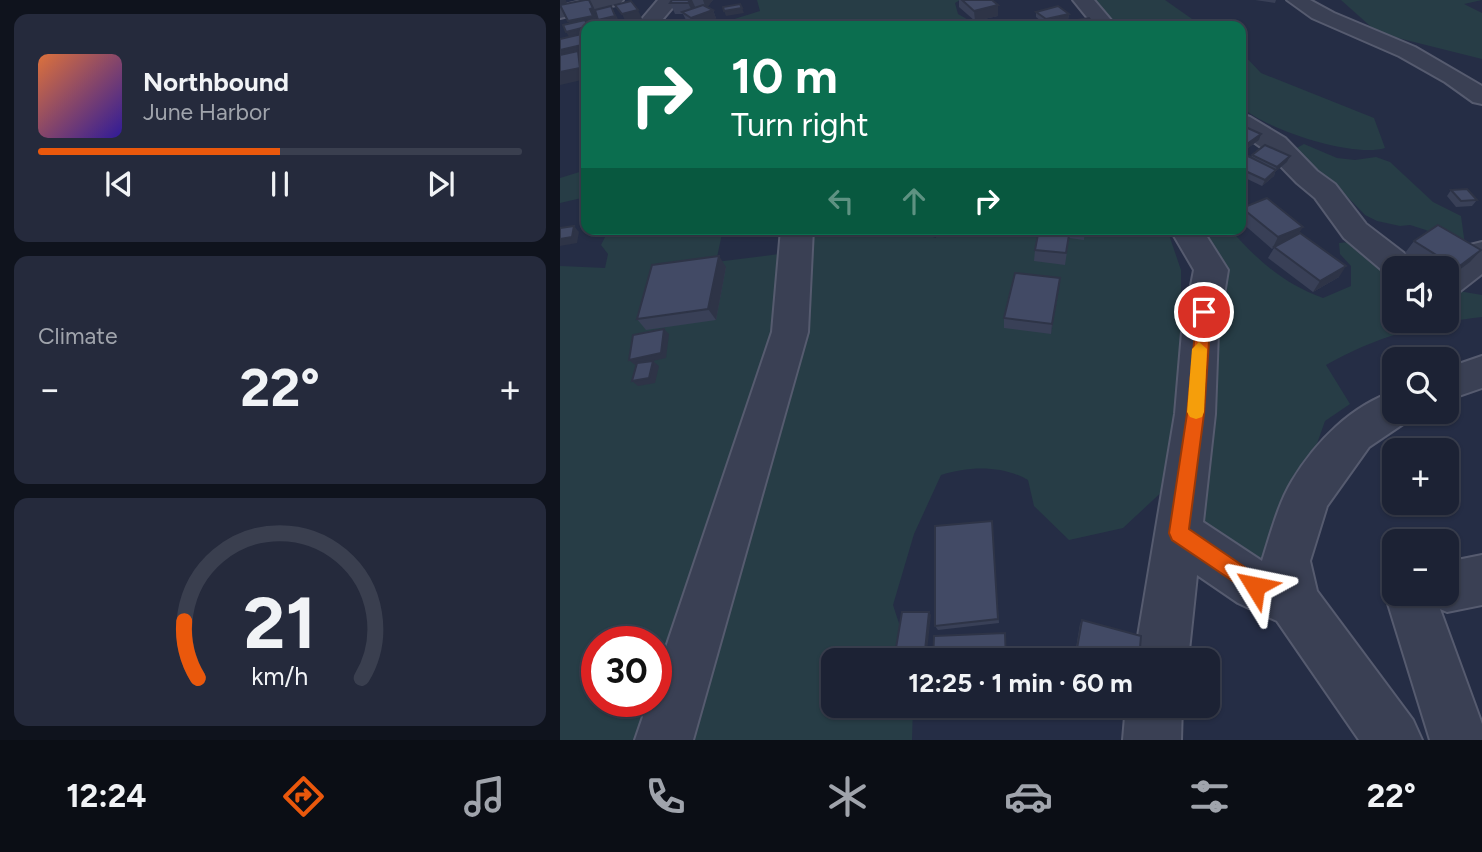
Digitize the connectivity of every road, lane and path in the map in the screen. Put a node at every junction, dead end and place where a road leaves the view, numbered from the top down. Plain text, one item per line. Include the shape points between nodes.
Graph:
1 (613, 0) edge
2 (669, 0) edge
3 (1083, 0) edge
4 (1297, 0) edge
5 (560, 12) edge
6 (650, 21) edge
7 (1101, 21) edge
8 (1482, 97) edge
9 (1246, 125) edge
10 (797, 235) edge
11 (1190, 235) edge
12 (1482, 253) edge
13 (1386, 256) edge
14 (1459, 275) edge
15 (1482, 372) edge
16 (1459, 380) edge
17 (1382, 416) edge
18 (1179, 533) junction
19 (1482, 580) edge
20 (1459, 585) edge
21 (1295, 603) junction
22 (1414, 606) edge
23 (1163, 648) edge
24 (1153, 718) edge
25 (664, 740) edge
26 (1152, 740) edge
27 (1393, 740) edge
28 (1459, 740) edge

1 - 5 street
2 - 6 street
3 - 7 street
4 - 8 street via 1315,14 1435,64
9 - 13 street via 1275,144 1325,191 1355,231
10 - 25 street via 790,332
11 - 18 street via 1211,270
12 - 14 street
15 - 16 street
17 - 21 street via 1354,434 1308,496 1286,561
18 - 21 street via 1255,586
18 - 23 street
19 - 20 street
21 - 27 street
22 - 28 street
24 - 26 street

